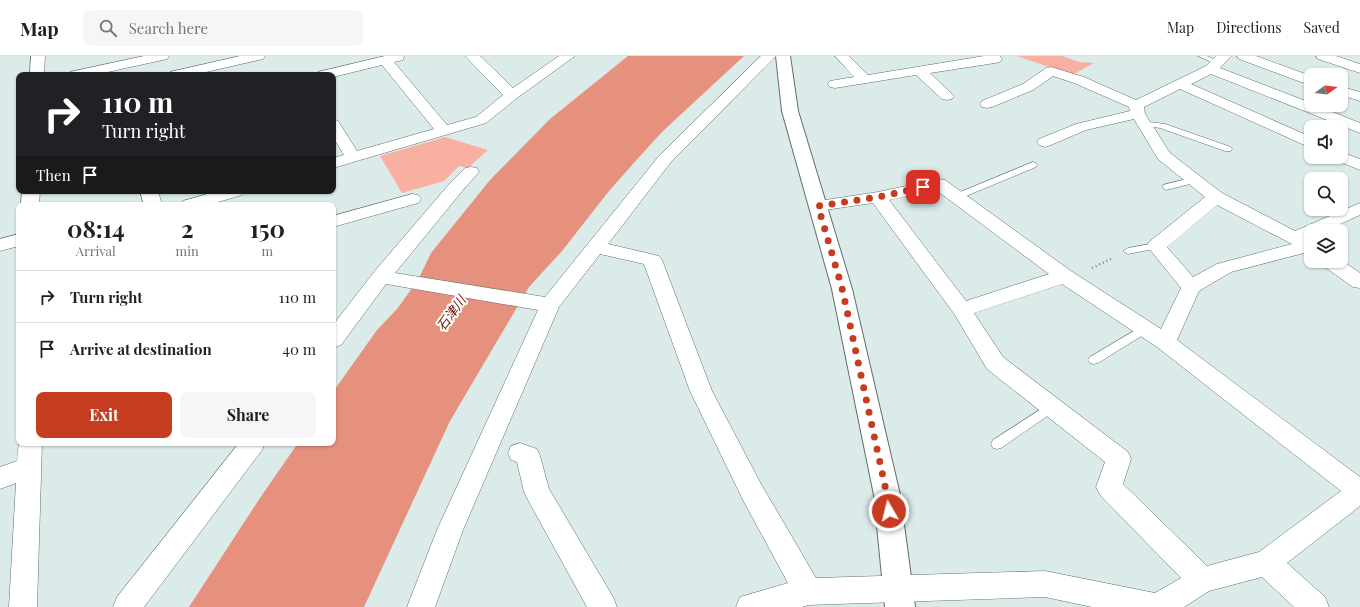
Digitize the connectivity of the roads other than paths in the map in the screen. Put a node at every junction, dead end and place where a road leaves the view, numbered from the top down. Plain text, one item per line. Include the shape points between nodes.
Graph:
1 (38, 56) edge
2 (162, 56) edge
3 (258, 56) edge
4 (400, 56) edge
5 (472, 56) edge
6 (769, 56) edge
7 (783, 56) edge
8 (842, 56) edge
9 (991, 56) edge
10 (1201, 56) edge
11 (1244, 56) edge
12 (1323, 56) edge
13 (557, 59) edge
14 (385, 60) junction
15 (1218, 62) edge
16 (1360, 69) edge
17 (919, 71) junction
18 (37, 72) edge
19 (89, 72) edge
20 (188, 72) edge
21 (335, 72) edge
22 (1304, 78) edge
23 (864, 79) junction
24 (835, 84) dead end
25 (1180, 84) junction
26 (512, 95) junction
27 (947, 96) dead end
28 (987, 104) dead end
29 (1139, 114) junction
30 (1360, 128) edge
31 (336, 129) edge
32 (443, 130) junction
33 (1304, 140) edge
34 (1045, 142) dead end
35 (1228, 149) dead end
36 (353, 157) junction
37 (1348, 160) edge
38 (336, 162) edge
39 (1033, 165) dead end
40 (1360, 165) edge
41 (471, 172) dead end
42 (1194, 180) junction
43 (1166, 187) dead end
44 (226, 194) edge
45 (878, 197) junction
46 (956, 197) junction
47 (1216, 197) junction
48 (412, 199) dead end
49 (199, 202) edge
50 (818, 206) junction
51 (1360, 208) edge
52 (336, 221) edge
53 (1335, 224) edge
54 (16, 241) edge
55 (1304, 244) edge
56 (0, 245) edge
57 (1156, 246) junction
58 (596, 247) junction
59 (1128, 251) road end
60 (1339, 268) edge
61 (381, 277) junction
62 (1066, 278) junction
63 (1360, 282) edge
64 (1191, 288) junction
65 (550, 305) junction
66 (962, 310) junction
67 (1144, 329) junction
68 (336, 336) edge
69 (1165, 342) junction
70 (1094, 360) dead end
71 (1052, 408) junction
72 (997, 444) dead end
73 (252, 446) edge
74 (520, 453) dead end
75 (30, 455) edge
76 (0, 478) edge
77 (1360, 491) edge
78 (1266, 563) junction
79 (1202, 580) junction
80 (808, 592) junction
81 (900, 598) edge
82 (23, 607) edge
83 (127, 607) edge
84 (420, 607) edge
85 (603, 607) edge
86 (750, 607) edge
87 (1315, 607) edge

1 - 18 street
2 - 19 street
3 - 20 street
4 - 14 street
5 - 26 street
6 - 58 street via 665,159
7 - 50 main road via 790,111
8 - 23 street
9 - 17 street via 995,59
10 - 15 lane
11 - 22 street
12 - 16 street
13 - 26 street
14 - 21 street
14 - 32 street
15 - 25 street
15 - 30 street
17 - 23 street
17 - 27 street
23 - 24 street
25 - 29 street
25 - 33 street
26 - 32 street via 481,120
28 - 29 street via 1028,87 1051,71 1079,80
29 - 34 street via 1081,127
29 - 35 lane via 1162,126
29 - 42 street via 1164,156
31 - 36 street
32 - 36 street
36 - 38 street
37 - 40 street
39 - 46 lane
41 - 61 street
42 - 43 lane
42 - 47 street
44 - 49 street
45 - 46 street via 938,184
45 - 50 street
45 - 66 street
46 - 62 street
47 - 55 street
47 - 57 street
48 - 52 street
50 - 81 main road via 842,288 886,487
51 - 53 street
54 - 56 street
55 - 64 street via 1224,268
57 - 59 lane
57 - 64 street
58 - 65 street
58 - 80 street via 652,260 701,391 752,492
60 - 63 street
61 - 65 street
61 - 68 street
62 - 66 street
62 - 67 street
64 - 69 street
65 - 84 street via 450,530
66 - 71 street via 995,363
67 - 69 street
67 - 70 lane
69 - 77 street
71 - 72 lane
71 - 79 street via 1118,459 1109,487
73 - 83 street
74 - 85 street via 528,456 537,492
75 - 76 street
75 - 82 street
77 - 78 street
78 - 79 street
78 - 87 street
79 - 81 street via 1158,607 1045,584
80 - 81 street
80 - 86 street

